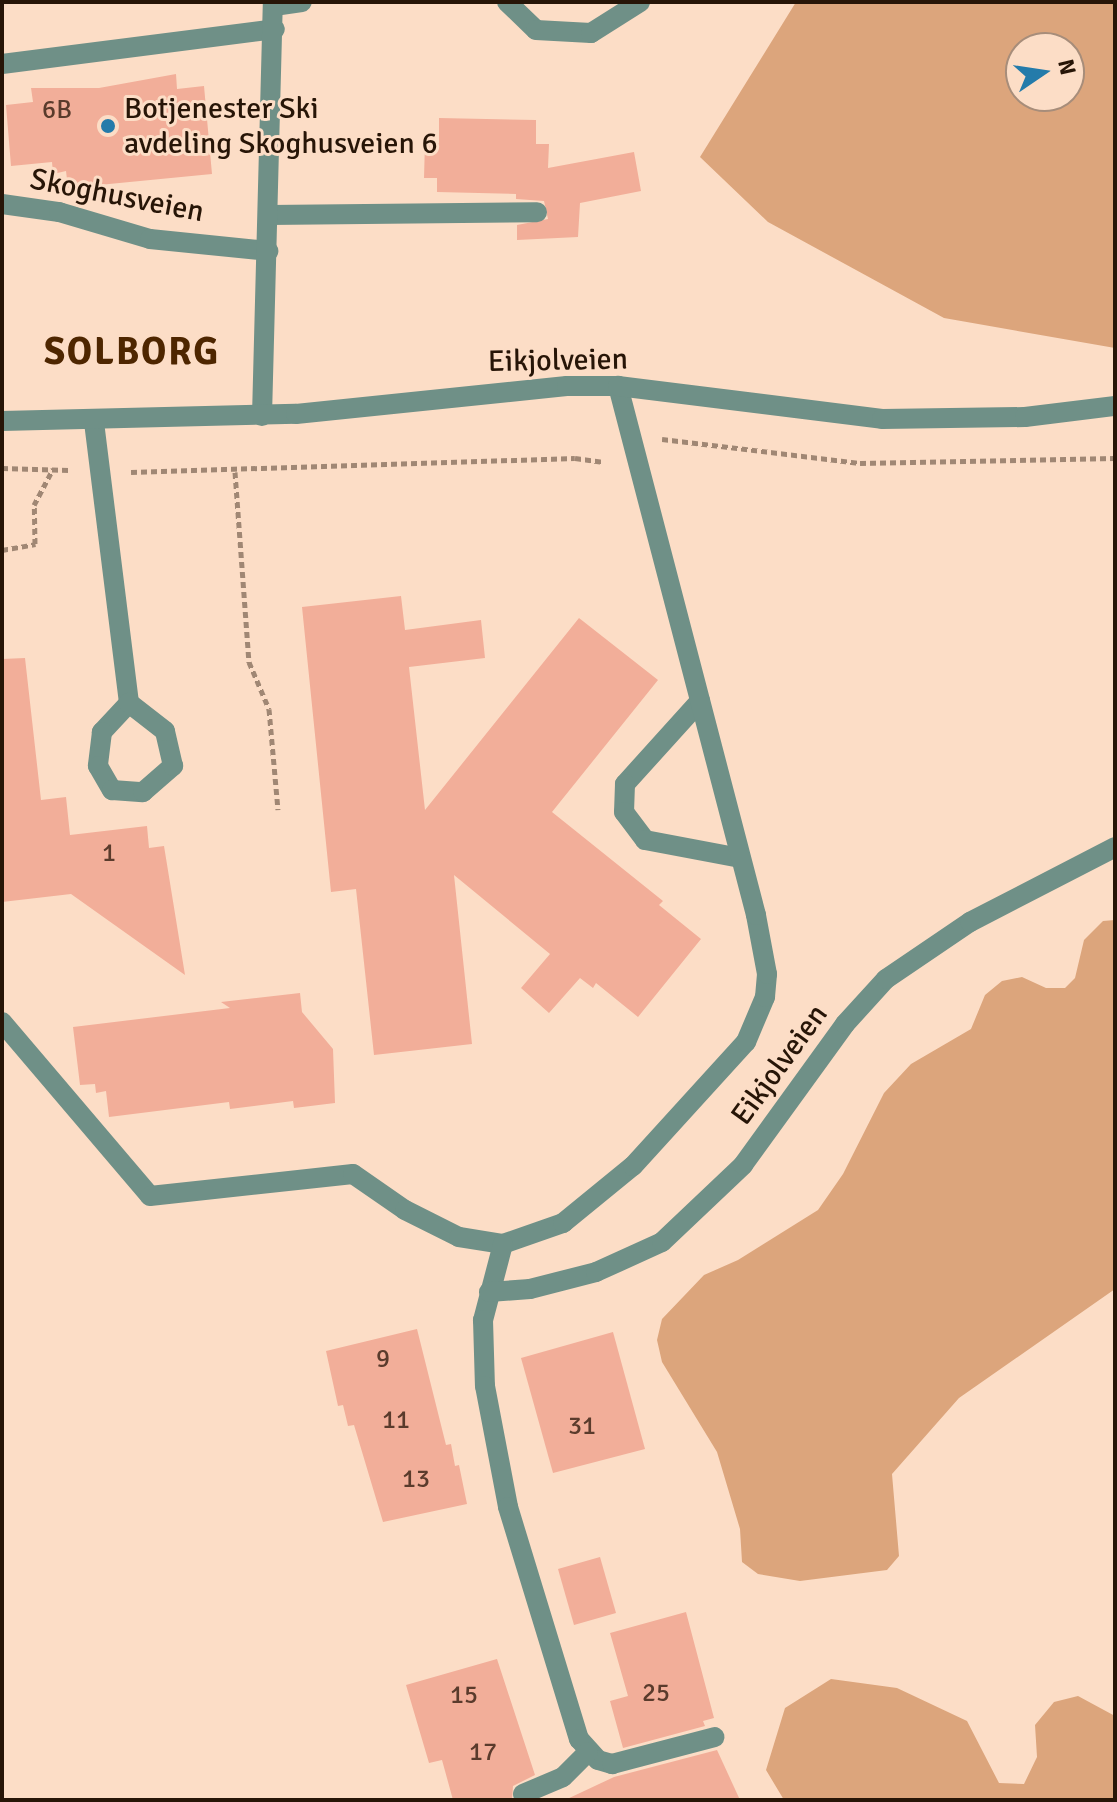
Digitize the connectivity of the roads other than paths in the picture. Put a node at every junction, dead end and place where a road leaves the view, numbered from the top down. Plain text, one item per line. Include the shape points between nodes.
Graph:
1 (302, 2) edge
2 (507, 2) edge
3 (640, 2) edge
4 (274, 4) edge
5 (275, 29) junction
6 (2, 64) edge
7 (2, 204) edge
8 (537, 212) dead end
9 (269, 215) junction
10 (268, 251) junction
11 (618, 386) junction
12 (1115, 406) edge
13 (262, 416) junction
14 (2, 421) edge
15 (94, 422) junction
16 (700, 701) junction
17 (129, 703) junction
18 (1115, 847) edge
19 (740, 858) junction
20 (2, 1022) edge
21 (503, 1244) junction
22 (489, 1292) junction
23 (715, 1737) dead end
24 (588, 1752) junction
25 (523, 1794) dead end

1 - 4 street
2 - 3 street via 536,30 591,33
4 - 5 street
5 - 6 street
5 - 9 street
7 - 10 street, Skoghusveien via 59,212 150,239
8 - 9 street
9 - 10 street
10 - 13 street
11 - 12 street, Eikjolveien via 882,419 1025,417
11 - 13 street, Eikjolveien via 498,390
11 - 16 street
13 - 15 street, Eikjolveien
14 - 15 street, Eikjolveien
15 - 17 street
16 - 19 street
16 - 19 street via 625,784 624,812 645,840
17 - 17 street via 102,732 98,766 112,790 143,792 173,766 165,731
18 - 22 street, Eikjolveien via 970,922 886,979 845,1024 743,1165 662,1242 596,1272 530,1289
19 - 21 street via 767,974 765,997 746,1042 711,1086 606,1193 563,1223
20 - 21 street via 150,1196 353,1174 405,1210 459,1237
21 - 22 street
22 - 24 street via 481,1350 508,1507 557,1675
23 - 24 street via 626,1762 598,1760
24 - 25 street via 563,1777

